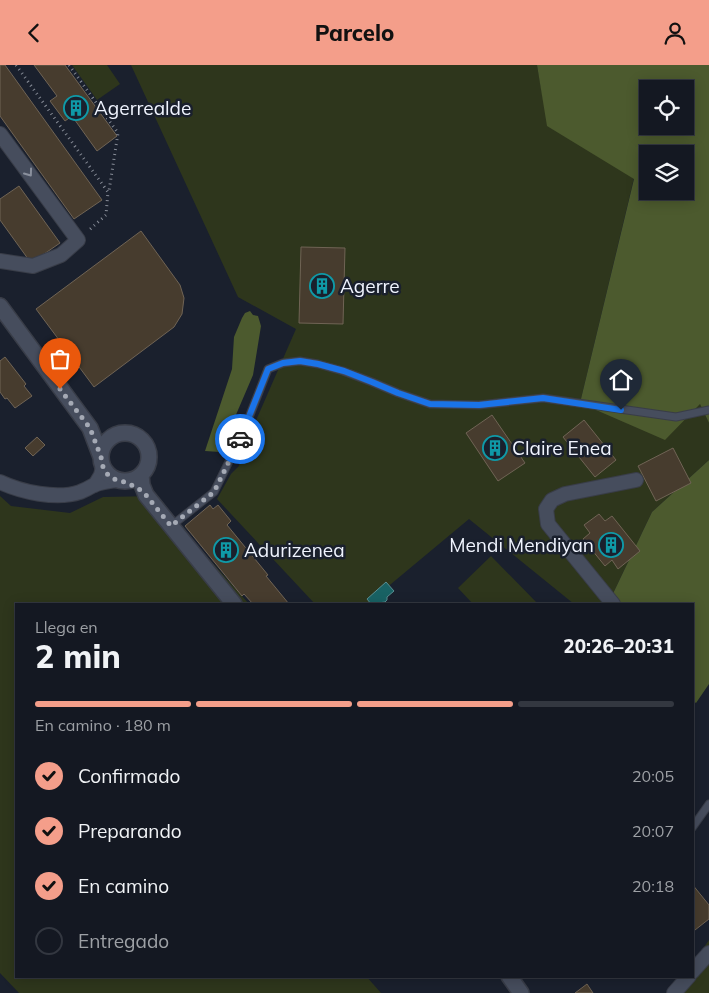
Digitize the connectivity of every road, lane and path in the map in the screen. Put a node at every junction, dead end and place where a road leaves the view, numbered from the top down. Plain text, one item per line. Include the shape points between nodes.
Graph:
1 (16, 65) edge
2 (69, 65) edge
3 (0, 134) edge
4 (108, 192) junction
5 (78, 240) junction
6 (0, 261) edge
7 (0, 306) edge
8 (709, 410) edge
9 (90, 428) junction
10 (117, 434) junction
11 (102, 462) junction
12 (141, 475) junction
13 (636, 480) dead end
14 (120, 481) junction
15 (0, 483) edge
16 (95, 485) junction
17 (146, 495) junction
18 (171, 526) junction
19 (233, 603) edge
20 (612, 603) edge
21 (709, 804) edge
22 (694, 825) edge
23 (709, 953) edge
24 (694, 970) edge
25 (510, 978) edge
26 (687, 978) edge
27 (521, 993) edge
28 (674, 993) edge

1 - 4 path
2 - 4 path via 118,133
3 -> 5 street
4 - 5 path via 106,215
5 - 6 street via 61,255 33,266
7 - 9 street
8 - 18 lane via 676,417 543,398 479,405 430,404 344,371 300,361 283,363 268,369 242,435 214,492
9 - 10 street
9 - 11 street
10 - 11 street via 104,445
10 - 12 street via 136,436 144,443 149,459
11 - 14 street via 108,475
11 - 16 street via 101,475
12 - 14 street via 134,480
12 - 17 street
13 - 20 street via 565,494 552,500 546,509 548,523
14 - 16 street
14 - 17 street
15 - 16 street via 46,495 79,493
17 - 18 street
18 - 19 street
21 - 22 lane
23 - 24 street
25 - 27 street
26 - 28 street

